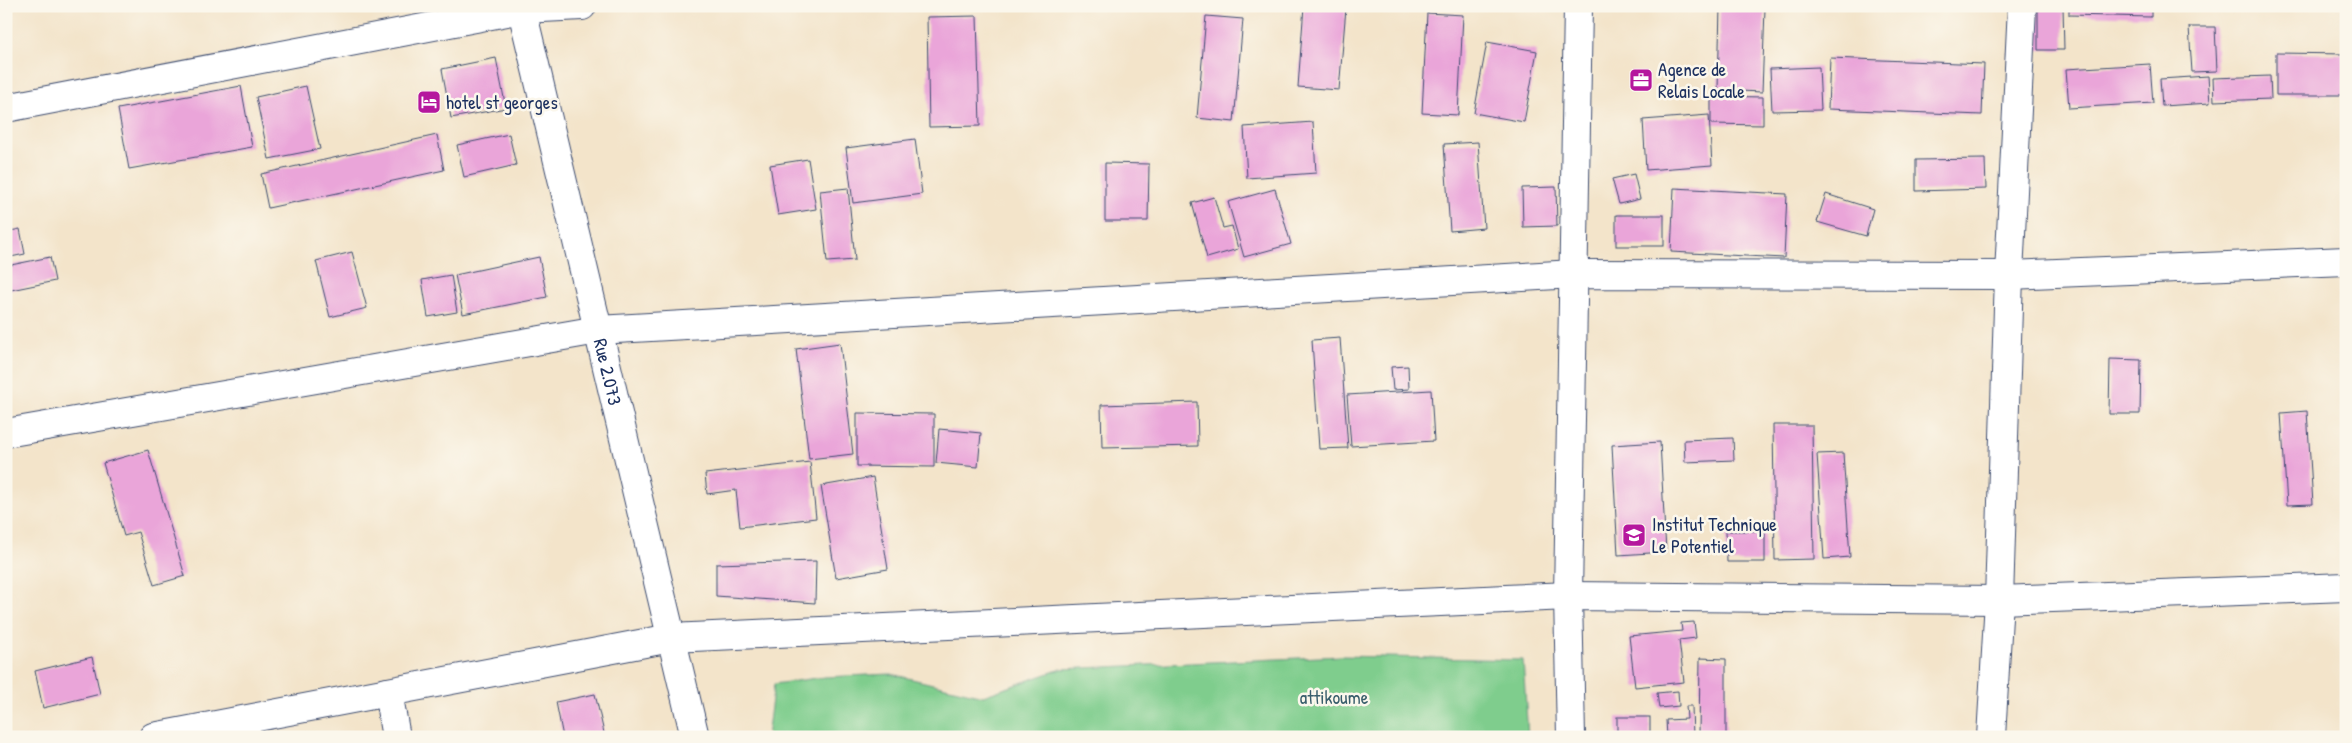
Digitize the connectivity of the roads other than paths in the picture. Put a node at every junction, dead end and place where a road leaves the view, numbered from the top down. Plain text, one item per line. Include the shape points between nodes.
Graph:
1 (582, 6) edge
2 (1578, 6) edge
3 (2022, 6) edge
4 (522, 8) edge
5 (6, 108) edge
6 (2346, 261) edge
7 (1574, 274) junction
8 (2009, 275) junction
9 (598, 330) junction
10 (6, 433) edge
11 (2346, 587) edge
12 (1568, 596) junction
13 (1999, 600) junction
14 (671, 638) junction
15 (388, 692) junction
16 (153, 737) edge
17 (396, 737) edge
18 (695, 737) edge
19 (1571, 737) edge
20 (1991, 737) edge

1 - 4 street
2 - 7 street
3 - 8 street
4 - 5 street
4 - 9 street, Rue 2.073
6 - 8 street
7 - 8 street
7 - 9 street
7 - 12 street
8 - 13 street
9 - 10 street
9 - 14 street, Rue 2.073
11 - 13 street
12 - 13 street
12 - 14 street
12 - 19 street
13 - 20 street
14 - 15 street
14 - 18 street, Rue 2.073
15 - 16 street
15 - 17 street

